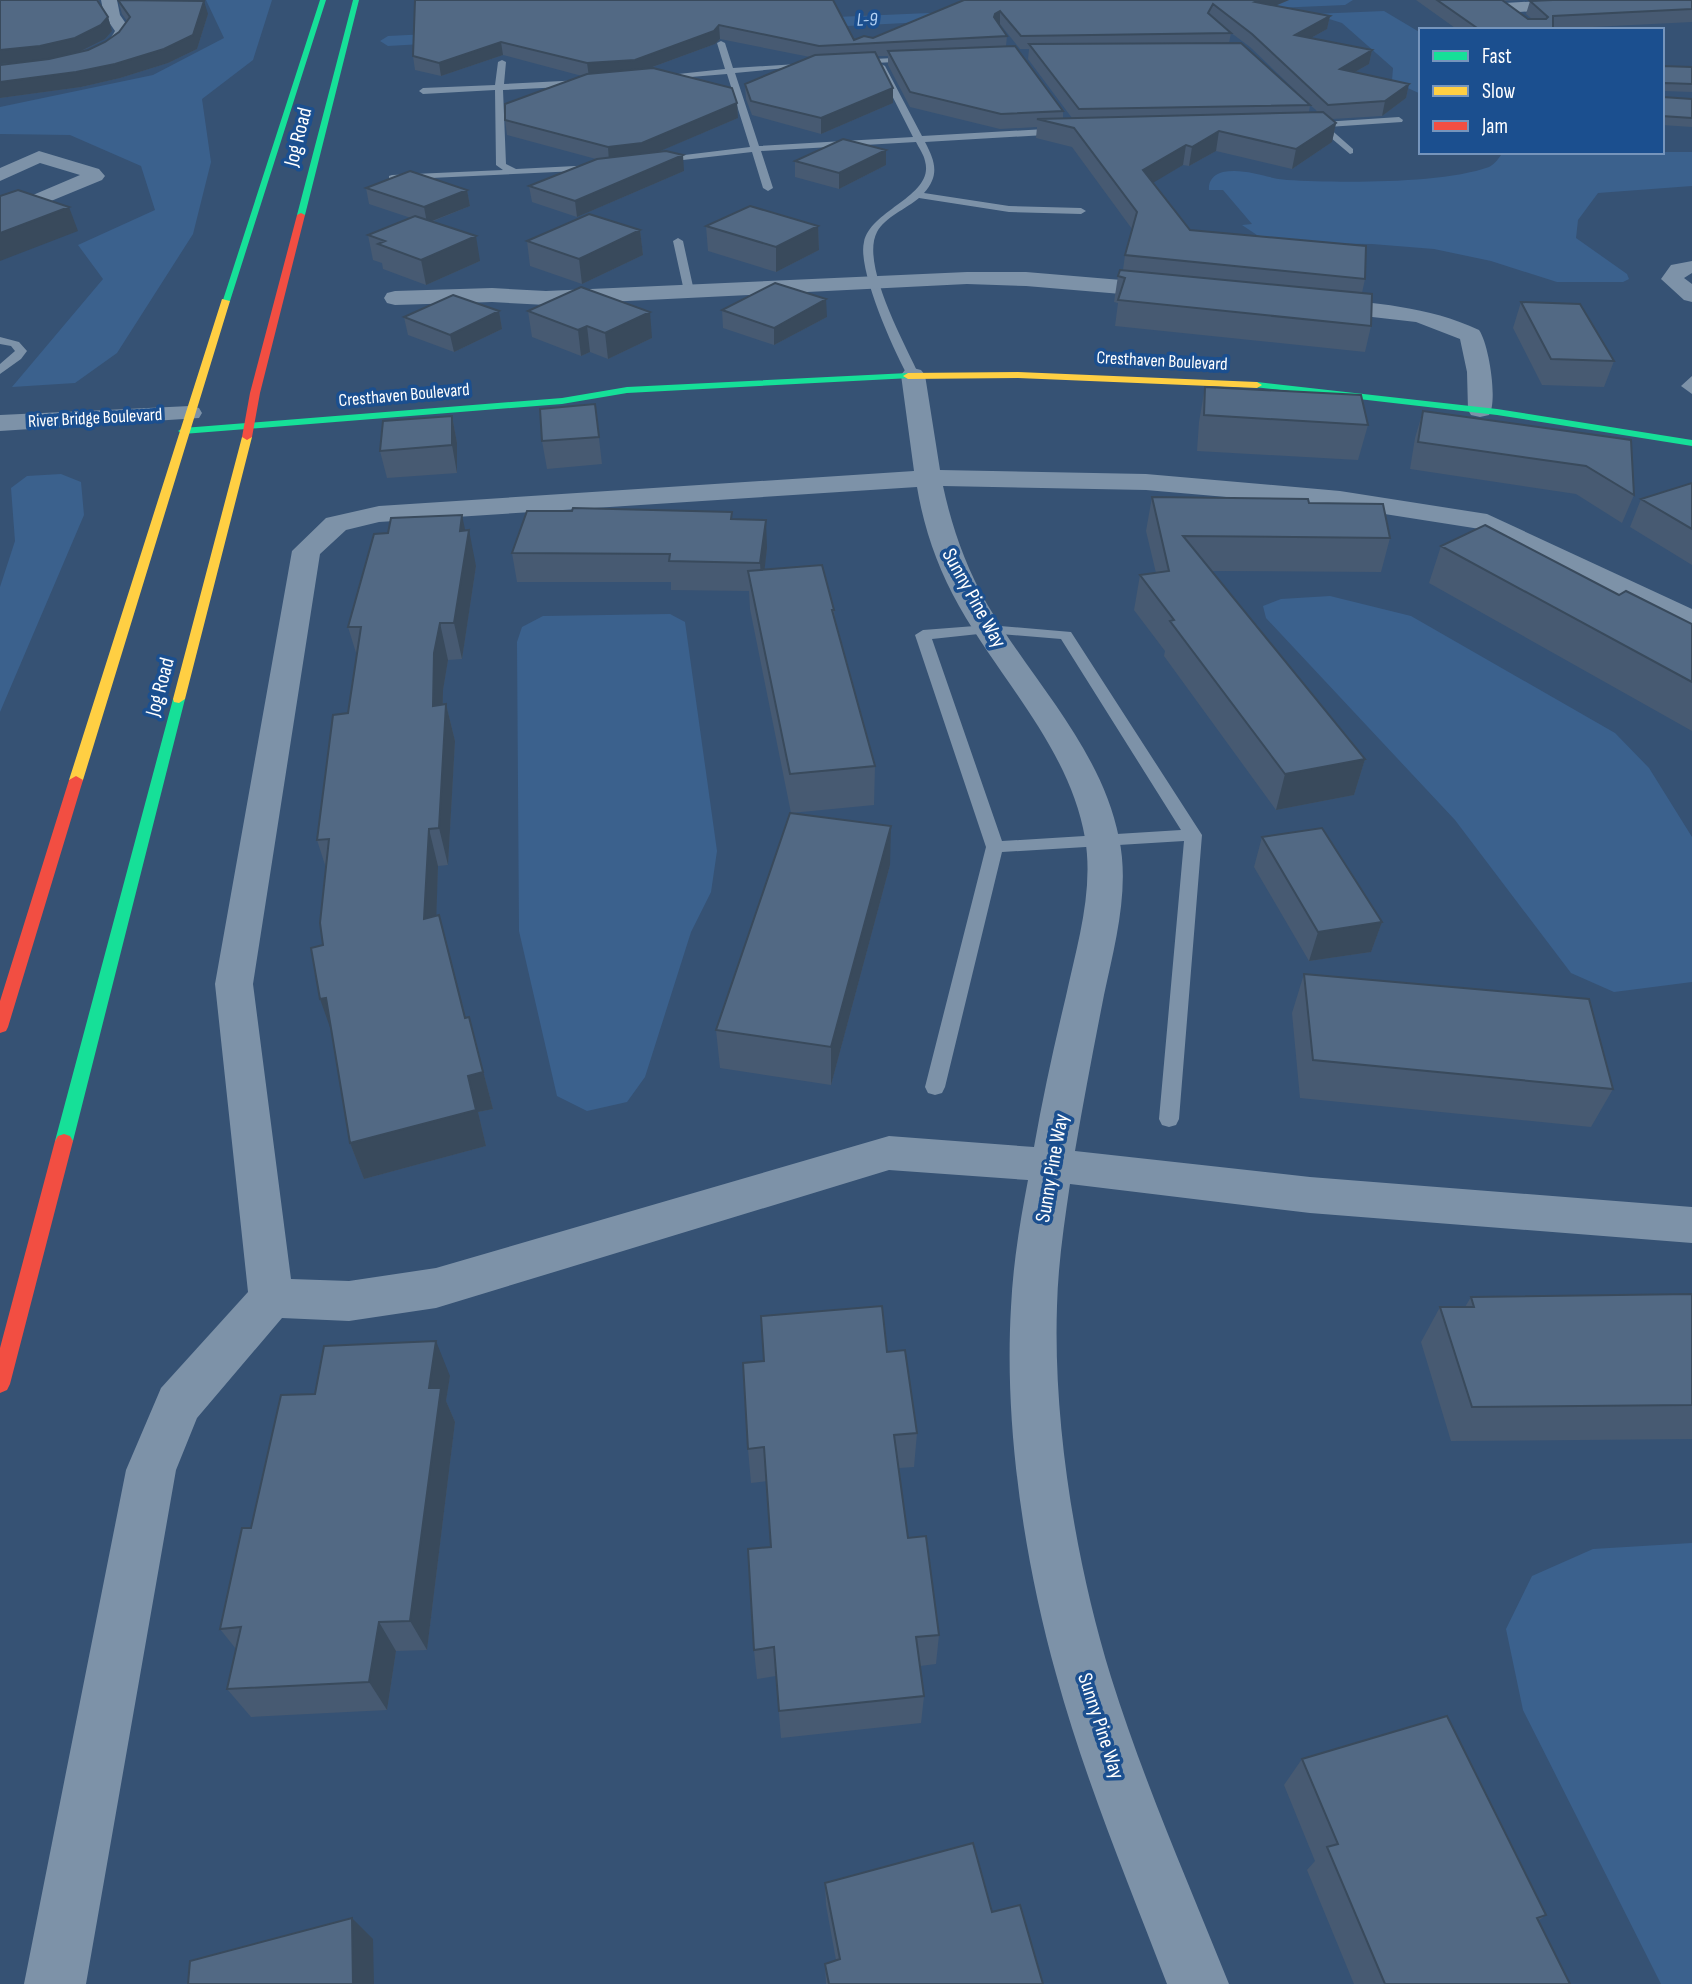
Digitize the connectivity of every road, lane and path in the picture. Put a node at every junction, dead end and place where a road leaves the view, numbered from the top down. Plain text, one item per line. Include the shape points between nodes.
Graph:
1 (109, 0) edge
2 (323, 0) edge
3 (356, 0) edge
4 (1637, 0) edge
5 (1531, 28) edge
6 (721, 43) edge
7 (921, 59) edge
8 (878, 61) junction
9 (502, 62) edge
10 (847, 62) edge
11 (820, 64) edge
12 (729, 69) junction
13 (0, 72) edge
14 (642, 78) edge
15 (591, 83) edge
16 (499, 88) junction
17 (423, 91) dead end
18 (1312, 116) edge
19 (1399, 120) dead end
20 (1069, 125) edge
21 (1302, 125) edge
22 (1322, 125) junction
23 (302, 128) junction
24 (919, 140) junction
25 (754, 149) junction
26 (1350, 151) dead end
27 (644, 163) edge
28 (611, 168) edge
29 (514, 172) junction
30 (0, 175) edge
31 (392, 178) edge
32 (768, 188) dead end
33 (56, 194) junction
34 (916, 195) junction
35 (1081, 211) dead end
36 (0, 216) edge
37 (678, 241) dead end
38 (1692, 267) edge
39 (875, 281) junction
40 (690, 291) junction
41 (1187, 292) edge
42 (1692, 295) edge
43 (395, 298) dead end
44 (1297, 303) edge
45 (0, 340) edge
46 (0, 370) edge
47 (913, 375) junction
48 (1692, 380) edge
49 (627, 390) junction
50 (1692, 390) edge
51 (422, 396) dead end
52 (1480, 410) junction
53 (192, 419) junction
54 (0, 423) edge
55 (249, 427) junction
56 (1692, 443) edge
57 (0, 445) edge
58 (930, 478) junction
59 (1692, 620) edge
60 (988, 629) junction
61 (1193, 835) junction
62 (1102, 840) junction
63 (995, 847) junction
64 (0, 1027) edge
65 (935, 1087) dead end
66 (1170, 1119) dead end
67 (1051, 1165) junction
68 (1692, 1226) edge
69 (271, 1298) junction
70 (0, 1384) edge
71 (55, 1984) edge
72 (1198, 1984) edge

1 - 13 street via 123,32 114,45 73,61
2 - 23 main road, Jog Road
3 - 23 main road, Jog Road
4 - 5 street via 1504,8
6 - 12 lane
7 - 8 lane
8 - 10 lane
8 - 24 lane
9 - 16 lane
11 - 12 lane
12 - 14 lane
12 - 25 lane
15 - 16 lane
16 - 17 lane
16 - 29 lane via 501,165
18 - 22 lane
19 - 22 lane
20 - 24 lane via 1073,130
21 - 22 lane
22 - 26 lane
23 - 53 main road, Jog Road
23 - 55 main road, Jog Road
24 - 25 lane
24 - 34 lane via 931,171
25 - 27 lane
25 - 32 lane
28 - 29 lane
29 - 31 lane
30 - 33 street
30 - 33 street via 39,157 95,176
33 - 36 street
34 - 35 lane via 1009,209
34 - 39 lane via 888,215 870,236
37 - 40 lane
38 - 42 street via 1679,270 1672,279
39 - 40 street
39 - 41 street via 1026,279
39 - 47 lane
40 - 43 street via 546,298
44 - 52 street via 1420,315 1471,335
45 - 46 lane via 21,351
47 - 49 main road, Cresthaven Boulevard
47 - 52 main road, Cresthaven Boulevard via 1201,381
47 - 58 street, Sunny Pine Way
48 - 50 lane via 1687,386
49 - 51 main road, Cresthaven Boulevard via 557,386
49 - 55 main road, Cresthaven Boulevard via 562,401
52 - 56 main road, Cresthaven Boulevard
53 - 54 street, River Bridge Boulevard
53 - 55 main road, Cresthaven Boulevard
53 - 57 street, River Bridge Boulevard
53 - 64 main road, Jog Road
55 - 70 main road, Jog Road
58 - 59 street via 1146,482 1340,499 1487,522
58 - 60 street, Sunny Pine Way via 938,532
58 - 69 street via 379,514 336,524 306,551 234,984
60 - 61 lane via 1066,635
60 - 62 street, Sunny Pine Way via 1076,764
60 - 63 lane via 923,635
61 - 62 lane
61 - 66 lane
62 - 63 lane
62 - 67 street, Sunny Pine Way via 1105,882 1099,926
63 - 65 lane
67 - 68 street via 1310,1195
67 - 69 street via 889,1153 436,1288 349,1301
67 - 72 street, Sunny Pine Way via 1036,1269 1034,1381 1047,1508 1091,1703
69 - 71 street via 178,1404 151,1470

